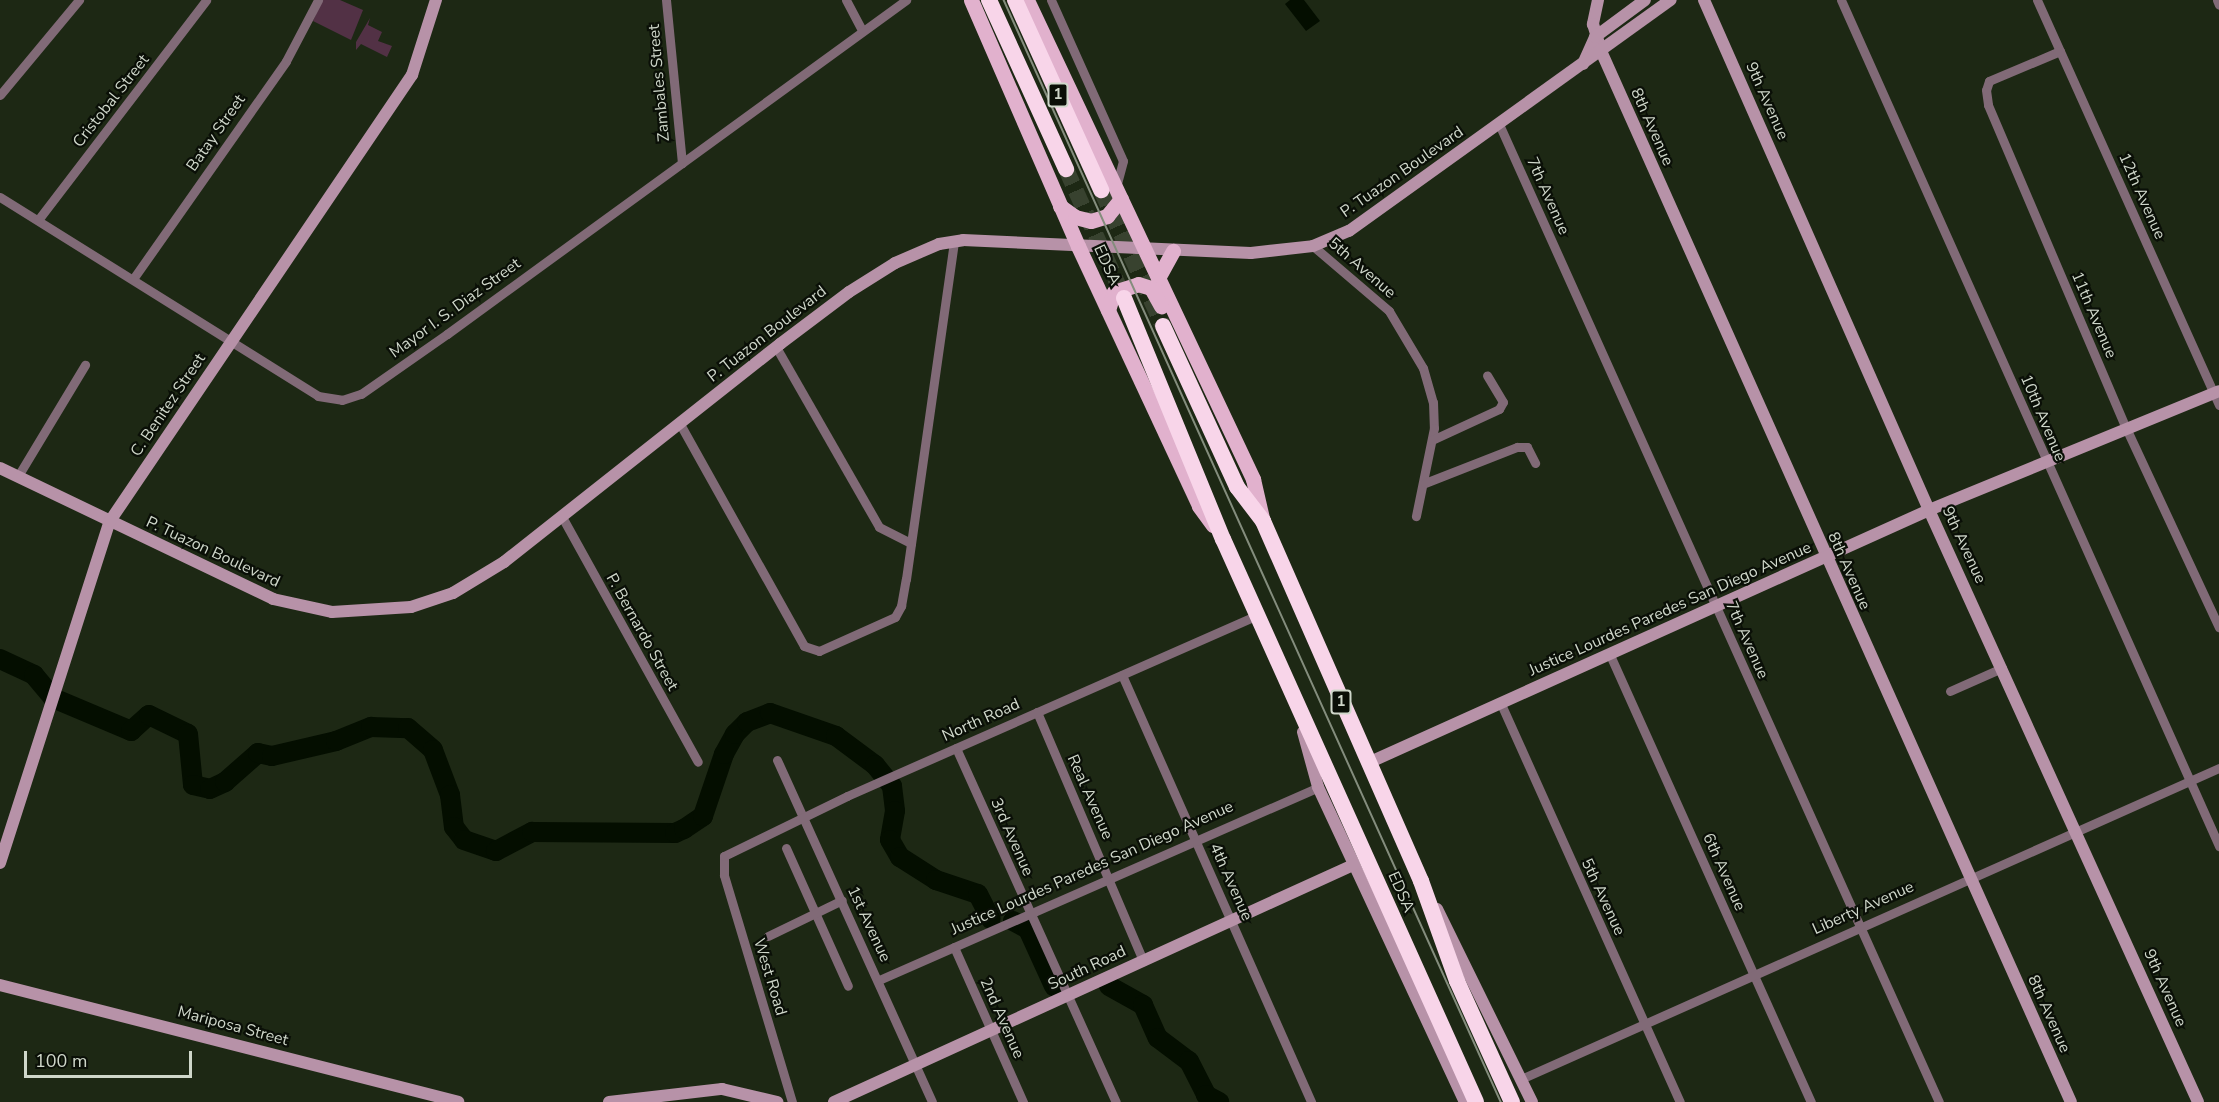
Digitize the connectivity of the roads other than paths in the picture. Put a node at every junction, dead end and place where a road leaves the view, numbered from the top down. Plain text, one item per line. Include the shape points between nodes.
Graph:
1 (80, 0) edge
2 (206, 0) edge
3 (318, 0) edge
4 (436, 0) edge
5 (666, 0) edge
6 (846, 0) edge
7 (906, 0) edge
8 (971, 0) edge
9 (989, 0) edge
10 (1015, 0) edge
11 (1027, 0) edge
12 (1051, 0) edge
13 (1598, 0) edge
14 (1645, 0) edge
15 (1671, 0) edge
16 (1704, 0) edge
17 (1840, 0) edge
18 (2037, 0) edge
19 (2217, 0) edge
20 (2219, 5) edge
21 (862, 30) junction
22 (1595, 37) junction
23 (1601, 51) junction
24 (2060, 51) junction
25 (1583, 64) junction
26 (0, 95) edge
27 (1499, 124) junction
28 (681, 163) junction
29 (1066, 169) tunnel mouth
30 (1112, 192) junction
31 (0, 197) edge
32 (1060, 206) junction
33 (38, 220) junction
34 (954, 242) junction
35 (1078, 246) junction
36 (1313, 246) junction
37 (1145, 249) junction
38 (1173, 251) junction
39 (1158, 278) junction
40 (133, 279) junction
41 (1124, 298) tunnel mouth
42 (1108, 310) junction
43 (1170, 323) junction
44 (231, 341) junction
45 (776, 347) junction
46 (86, 365) dead end
47 (1487, 375) dead end
48 (2216, 392) edge
49 (2219, 405) edge
50 (680, 424) junction
51 (2126, 428) junction
52 (1432, 440) junction
53 (2044, 461) junction
54 (1535, 463) dead end
55 (0, 468) edge
56 (18, 476) junction
57 (1425, 483) junction
58 (1929, 510) junction
59 (95, 514) junction
60 (561, 515) junction
61 (1416, 516) dead end
62 (110, 522) junction
63 (105, 536) junction
64 (1223, 539) junction
65 (910, 543) junction
66 (1824, 557) junction
67 (1716, 608) junction
68 (1258, 615) junction
69 (2219, 627) edge
70 (1610, 655) junction
71 (2002, 668) junction
72 (1122, 675) junction
73 (1950, 691) dead end
74 (1293, 696) junction
75 (1501, 704) junction
76 (1037, 712) junction
77 (956, 748) junction
78 (777, 760) dead end
79 (698, 762) dead end
80 (1368, 763) junction
81 (2219, 768) edge
82 (2190, 780) junction
83 (1318, 787) junction
84 (804, 818) junction
85 (2076, 829) junction
86 (1195, 840) junction
87 (2219, 846) edge
88 (786, 848) dead end
89 (722, 861) joint
90 (0, 863) edge
91 (1353, 865) junction
92 (1969, 877) junction
93 (1110, 879) junction
94 (1421, 881) junction
95 (842, 900) junction
96 (1028, 913) junction
97 (815, 914) junction
98 (1232, 921) junction
99 (1860, 926) junction
100 (768, 936) dead end
101 (954, 947) junction
102 (1143, 961) junction
103 (1753, 974) junction
104 (879, 980) junction
105 (0, 985) edge
106 (848, 986) dead end
107 (1067, 996) junction
108 (1645, 1023) junction
109 (991, 1029) junction
110 (915, 1062) junction
111 (1521, 1079) junction
112 (458, 1102) edge
113 (609, 1102) edge
114 (777, 1102) edge
115 (792, 1102) edge
116 (834, 1102) edge
117 (932, 1102) edge
118 (1023, 1102) edge
119 (1116, 1102) edge
120 (1311, 1102) edge
121 (1465, 1102) edge
122 (1476, 1102) edge
123 (1512, 1102) edge
124 (1532, 1102) edge
125 (1680, 1102) edge
126 (1811, 1102) edge
127 (1939, 1102) edge
128 (2071, 1102) edge
129 (2198, 1102) edge

1 - 26 street
2 - 33 street, Cristobal Street
3 - 40 street, Batay Street via 286,61
4 - 44 street, C. Benitez Street via 412,75
5 - 28 street, Zambales Street
6 - 21 street
7 - 21 street, Mayor I. S. Diaz Street
8 - 32 main road, EDSA
9 - 29 highway, 1
10 - 30 highway, EDSA / 1
11 - 30 main road, EDSA / 1
12 - 30 street via 1122,161
13 - 22 street via 1593,24
14 - 22 street
15 - 23 street, P. Tuazon Boulevard
16 - 58 street, 9th Avenue
17 - 53 street, 10th Avenue
18 - 24 street, 12th Avenue
19 - 20 street
21 - 28 street, Mayor I. S. Diaz Street
22 - 23 street, 8th Avenue
22 - 25 street
23 - 25 street, P. Tuazon Boulevard
23 - 66 street, 8th Avenue
24 - 48 street, 12th Avenue
24 - 51 street, 11th Avenue via 1989,81 1988,105
25 - 27 street, P. Tuazon Boulevard
27 - 36 street, P. Tuazon Boulevard via 1349,231
27 - 67 street, 7th Avenue
28 - 44 street, Mayor I. S. Diaz Street via 361,394 342,400 318,396
30 - 32 main road via 1107,216 1091,220 1075,217
30 - 37 main road, EDSA / 1
31 - 33 street, Mayor I. S. Diaz Street
32 - 35 main road, EDSA
33 - 40 street, Mayor I. S. Diaz Street
34 - 35 street, P. Tuazon Boulevard
34 - 45 street, P. Tuazon Boulevard via 895,263
34 - 65 street
35 - 37 street, P. Tuazon Boulevard
35 - 42 main road, EDSA
36 - 38 street, P. Tuazon Boulevard via 1269,253
36 - 52 street, 5th Avenue via 1360,282 1402,328 1427,379 1433,402
37 - 38 street, P. Tuazon Boulevard
37 - 39 main road, EDSA / 1
38 - 39 main road
39 - 43 main road, EDSA / 1
40 - 44 street, Mayor I. S. Diaz Street
41 - 64 highway, EDSA
42 - 43 main road via 1111,296 1117,290 1143,284
42 - 64 main road, EDSA via 1199,506
43 - 80 highway, EDSA / 1 via 1237,487 1263,521
44 - 62 street, C. Benitez Street
45 - 50 street, P. Tuazon Boulevard
45 - 65 street via 879,527
46 - 56 street
47 - 52 street via 1503,402 1499,409
48 - 49 street, 12th Avenue
48 - 51 street, Justice Lourdes Paredes San Diego Avenue
50 - 60 street, P. Tuazon Boulevard
50 - 65 street via 804,645 819,651 895,617 901,606
51 - 53 street, Justice Lourdes Paredes San Diego Avenue
51 - 69 street, 11th Avenue
52 - 57 street, 5th Avenue
53 - 58 street, Justice Lourdes Paredes San Diego Avenue
53 - 82 street, 10th Avenue
54 - 57 street via 1527,447 1517,447
55 - 56 street, P. Tuazon Boulevard
56 - 59 street, P. Tuazon Boulevard
57 - 61 street, 5th Avenue
58 - 66 street, Justice Lourdes Paredes San Diego Avenue
58 - 71 street, 9th Avenue
59 - 62 street, P. Tuazon Boulevard
59 - 63 street
60 - 62 street, P. Tuazon Boulevard via 504,562 453,593 411,607 368,613 332,612 273,599
60 - 79 street, P. Bernardo Street
62 - 63 street, C. Benitez Street
63 - 90 street, C. Benitez Street
64 - 68 highway, EDSA
66 - 67 street, Justice Lourdes Paredes San Diego Avenue
66 - 92 street, 8th Avenue
67 - 70 street, Justice Lourdes Paredes San Diego Avenue
67 - 99 street, 7th Avenue
68 - 72 street, North Road
68 - 74 highway, EDSA
70 - 75 street, Justice Lourdes Paredes San Diego Avenue
70 - 103 street, 6th Avenue
71 - 73 street
71 - 85 street, 9th Avenue
72 - 76 street, North Road
72 - 86 street, 4th Avenue
74 - 83 street, EDSA
74 - 122 highway, EDSA
75 - 80 street, Justice Lourdes Paredes San Diego Avenue
75 - 108 street, 5th Avenue
76 - 77 street, North Road
76 - 93 street, Real Avenue
77 - 84 street, North Road
77 - 96 street, 3rd Avenue
78 - 84 street, 1st Avenue
80 - 94 highway, EDSA / 1
81 - 82 street, Liberty Avenue
82 - 85 street, Liberty Avenue
82 - 87 street, 10th Avenue
83 - 86 street, Justice Lourdes Paredes San Diego Avenue
83 - 91 street, EDSA
84 - 89 street, North Road via 729,853
84 - 95 street, 1st Avenue
85 - 92 street, Liberty Avenue
85 - 129 street, 9th Avenue
86 - 93 street, Justice Lourdes Paredes San Diego Avenue
86 - 98 street, 4th Avenue
88 - 97 street
89 - 115 street, West Road
91 - 98 street, South Road
91 - 121 street, EDSA
92 - 99 street, Liberty Avenue
92 - 128 street, 8th Avenue
93 - 96 street, Justice Lourdes Paredes San Diego Avenue
93 - 102 street, Real Avenue
94 - 111 street, EDSA / 1
94 - 123 highway, EDSA / 1 via 1456,981
95 - 97 street
95 - 104 street, 1st Avenue
96 - 101 street, Justice Lourdes Paredes San Diego Avenue
96 - 107 street, 3rd Avenue
97 - 100 street
97 - 106 street
98 - 102 street, South Road
98 - 120 street, 4th Avenue
99 - 103 street, Liberty Avenue
99 - 127 street, 7th Avenue
101 - 104 street, Justice Lourdes Paredes San Diego Avenue
101 - 109 street, 2nd Avenue
102 - 107 street, South Road
103 - 108 street, Liberty Avenue
103 - 126 street, 6th Avenue
104 - 110 street, 1st Avenue
105 - 112 street, Mariposa Street
107 - 109 street, South Road
107 - 119 street, 3rd Avenue
108 - 111 street, Liberty Avenue
108 - 125 street, 5th Avenue
109 - 110 street, South Road
109 - 118 street, 2nd Avenue
110 - 116 street, South Road
110 - 117 street, 1st Avenue
111 - 124 street, EDSA / 1
113 - 114 street via 722,1089

